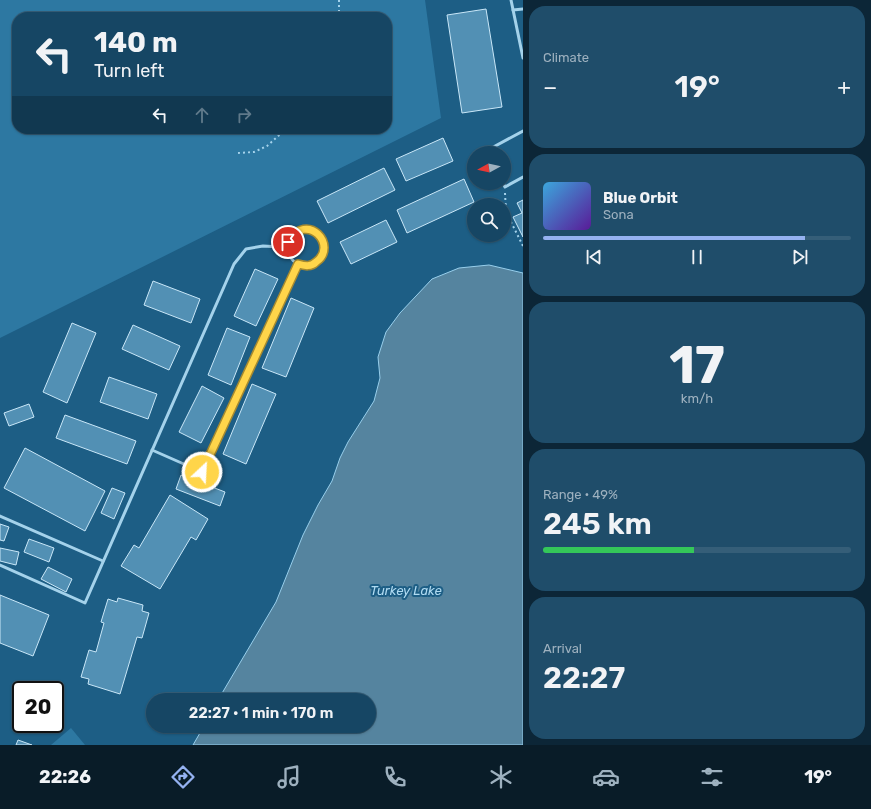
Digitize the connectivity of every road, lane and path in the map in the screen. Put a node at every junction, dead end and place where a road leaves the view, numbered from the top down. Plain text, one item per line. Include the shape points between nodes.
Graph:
1 (339, 0) edge
2 (511, 0) edge
3 (523, 9) edge
4 (513, 10) junction
5 (339, 12) edge
6 (522, 50) edge
7 (523, 58) edge
8 (523, 131) edge
9 (280, 134) edge
10 (495, 146) edge
11 (238, 153) dead end
12 (523, 177) edge
13 (511, 182) edge
14 (504, 190) edge
15 (523, 246) edge
16 (288, 248) junction
17 (298, 264) junction
18 (152, 450) junction
19 (0, 516) edge
20 (103, 561) junction
21 (0, 565) edge

1 - 5 path
2 - 4 lane
3 - 4 lane
4 - 6 lane
6 - 7 lane
8 - 10 lane
9 - 11 path via 267,146 254,152
12 - 13 lane
14 - 15 path via 506,212
16 - 17 lane via 290,258
16 - 17 lane via 288,242 297,231 314,231 322,238 324,253 320,260 311,265
16 - 18 lane via 263,246 246,249 234,264
17 - 18 lane via 202,472
18 - 20 lane
19 - 20 lane
20 - 21 lane via 84,603

